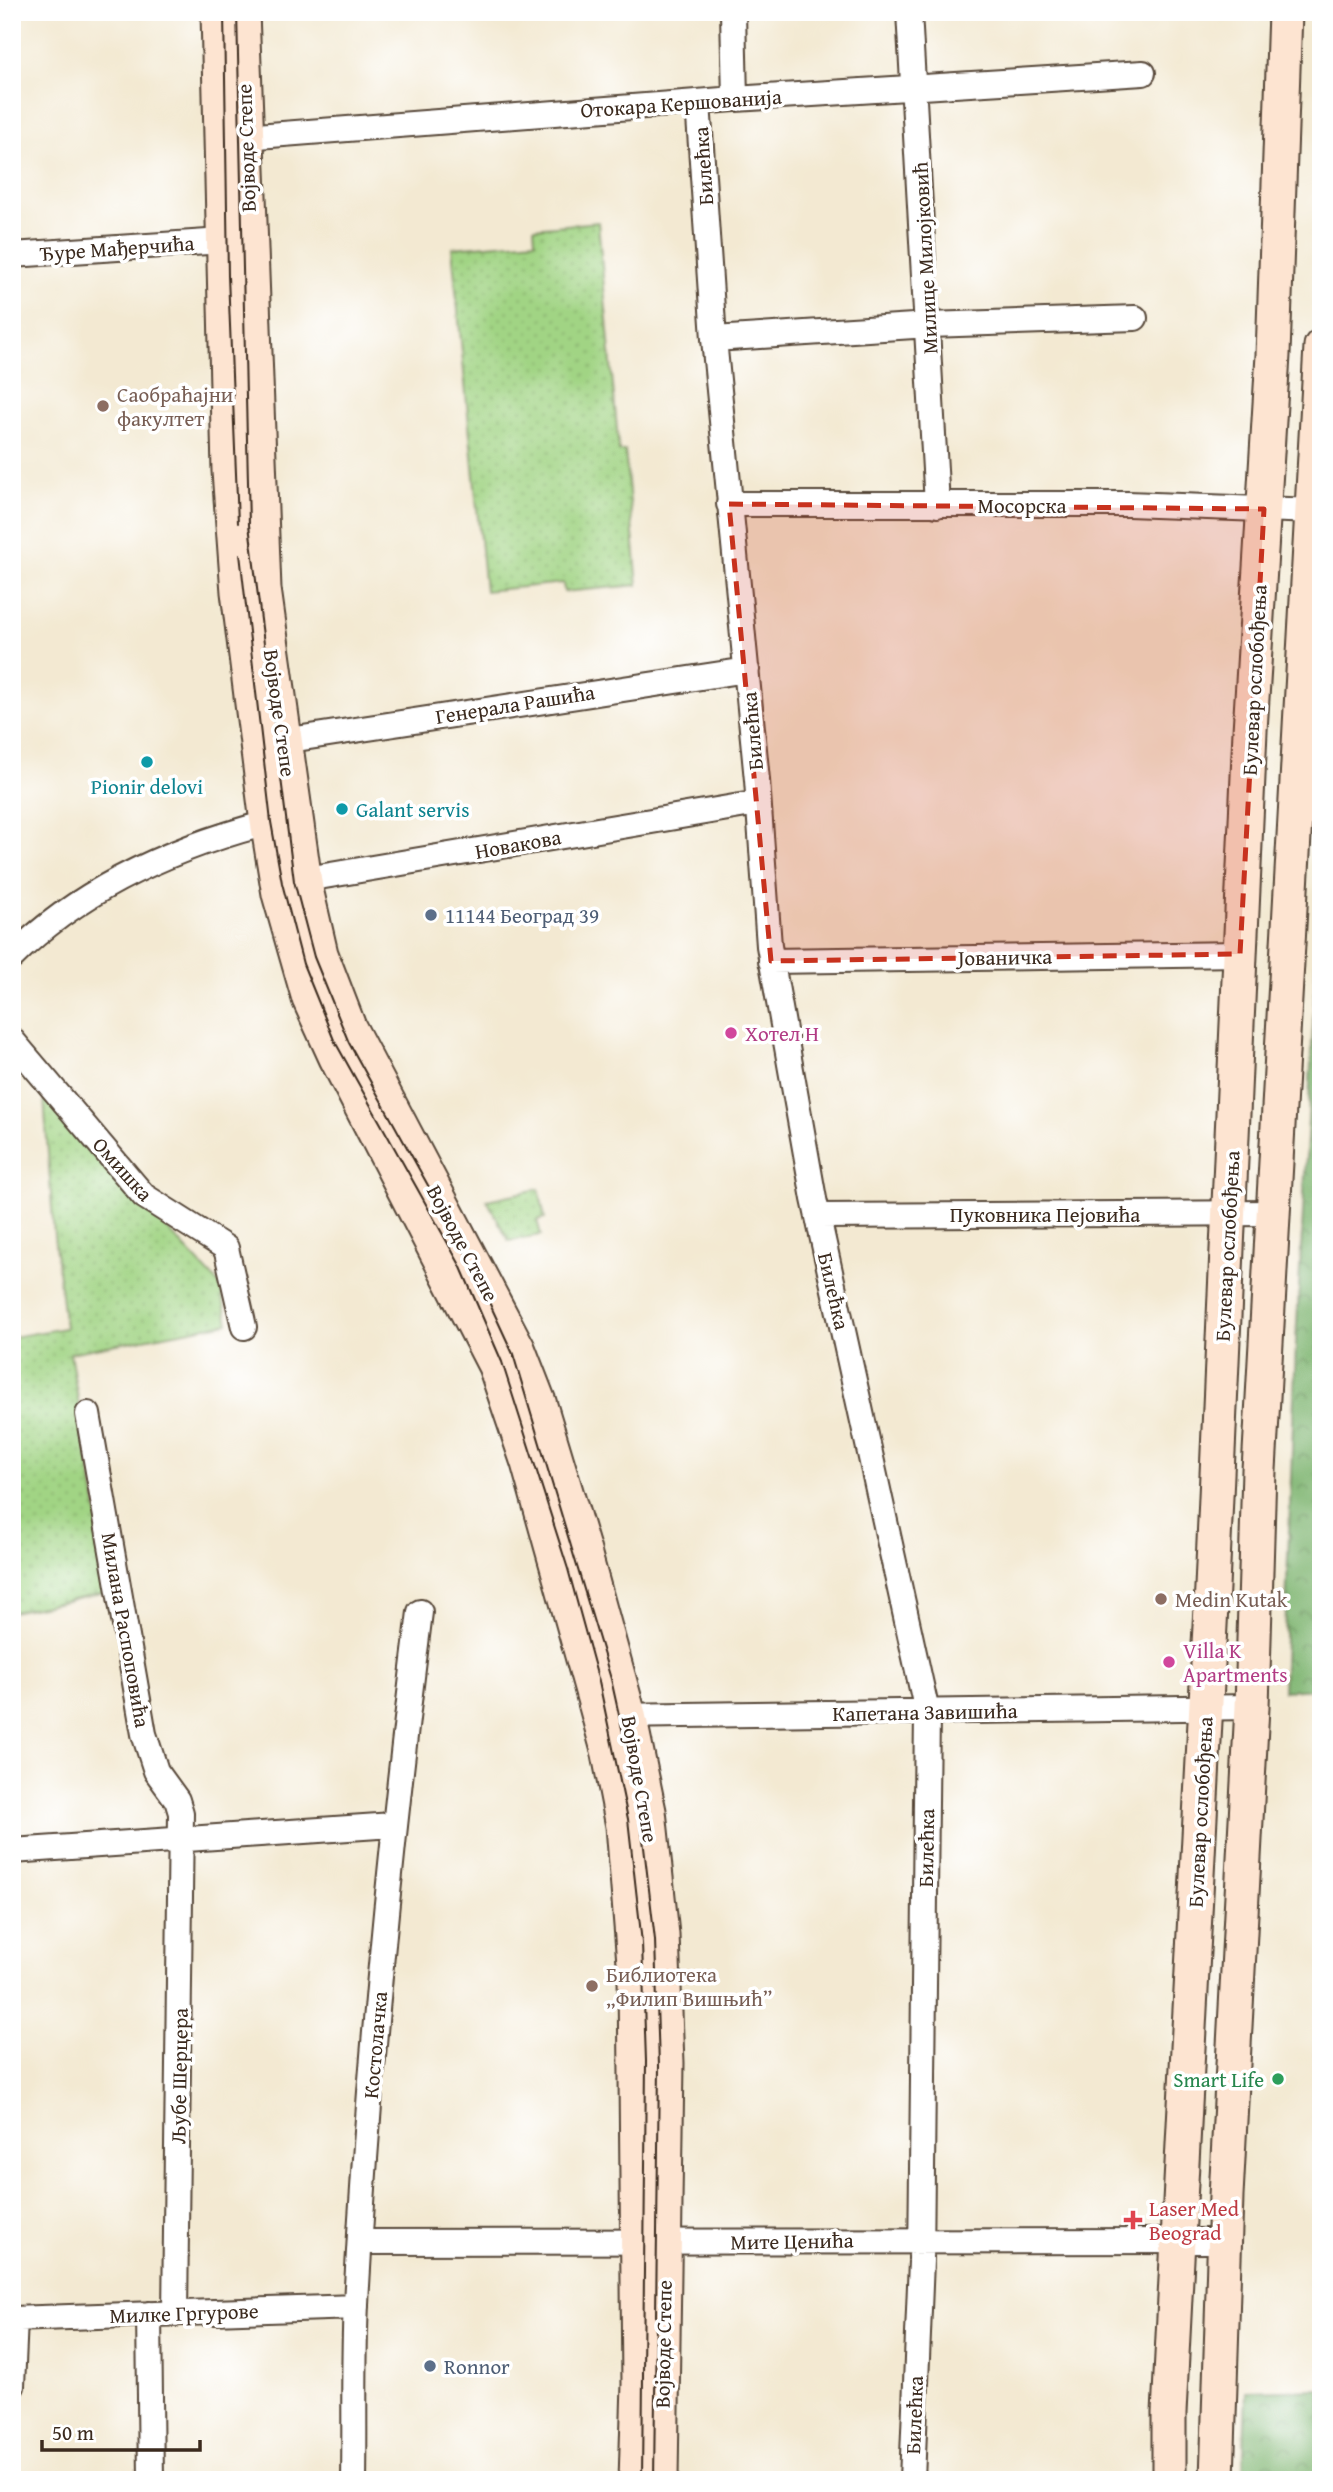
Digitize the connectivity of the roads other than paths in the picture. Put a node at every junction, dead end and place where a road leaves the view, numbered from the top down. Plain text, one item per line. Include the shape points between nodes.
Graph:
1 (218, 12) edge
2 (242, 12) edge
3 (733, 12) edge
4 (909, 12) edge
5 (1286, 12) edge
6 (1143, 73) dead end
7 (914, 86) junction
8 (735, 99) junction
9 (698, 102) junction
10 (233, 138) junction
11 (223, 241) junction
12 (12, 255) edge
13 (1135, 318) dead end
14 (929, 325) junction
15 (714, 339) junction
16 (1321, 346) edge
17 (729, 504) junction
18 (937, 505) junction
19 (1264, 509) junction
20 (1314, 511) junction
21 (747, 670) junction
22 (283, 741) junction
23 (758, 803) junction
24 (281, 820) junction
25 (291, 882) junction
26 (1240, 954) junction
27 (12, 957) edge
28 (771, 961) junction
29 (12, 1040) edge
30 (1230, 1212) junction
31 (1273, 1213) junction
32 (818, 1216) junction
33 (244, 1327) dead end
34 (88, 1414) dead end
35 (420, 1612) dead end
36 (1206, 1706) junction
37 (1251, 1707) junction
38 (927, 1712) junction
39 (614, 1716) junction
40 (393, 1825) junction
41 (181, 1839) junction
42 (12, 1851) edge
43 (921, 2240) junction
44 (1178, 2240) junction
45 (1224, 2241) junction
46 (360, 2242) junction
47 (651, 2242) junction
48 (356, 2307) junction
49 (149, 2314) junction
50 (175, 2314) junction
51 (14, 2319) edge
52 (12, 2386) edge
53 (151, 2480) edge
54 (354, 2480) edge
55 (636, 2480) edge
56 (661, 2480) edge
57 (912, 2480) edge
58 (1169, 2480) edge
59 (1217, 2480) edge

1 - 10 main road, Војводе Степе
2 - 10 main road, Војводе Степе
3 - 8 street
4 - 7 street, Милице Милојковић
5 - 19 main road, Булевар ослобођења
6 - 7 street, Отокара Кершованија
7 - 8 street, Отокара Кершованија
7 - 14 street, Милице Милојковић
8 - 9 street, Отокара Кершованија
9 - 10 street, Отокара Кершованија
9 - 15 street, Билећка
10 - 11 main road, Војводе Степе
10 - 22 main road, Војводе Степе via 261,558
11 - 12 street, Ђуре Мађерчића
11 - 24 main road, Војводе Степе via 235,560
13 - 14 street
14 - 15 street
14 - 18 street, Милице Милојковић
15 - 17 street, Билећка
16 - 20 main road, Булевар ослобођења
17 - 18 street, Мосорска
17 - 21 street, Билећка
18 - 19 street, Мосорска
19 - 20 street, Мосорска
19 - 26 main road, Булевар ослобођења
20 - 31 main road, Булевар ослобођења
21 - 22 street, Генерала Рашића
21 - 23 street, Билећка
22 - 24 main road, Војводе Степе
23 - 25 street, Новакова
23 - 28 street, Билећка
24 - 25 main road, Војводе Степе
24 - 27 street via 199,845 130,873 58,917
25 - 39 main road, Војводе Степе via 293,952 319,1023 495,1366
26 - 28 street, Јованичка
26 - 30 main road, Булевар ослобођења
28 - 32 street, Билећка
29 - 33 street, Омишка via 144,1196 226,1248
30 - 31 street, Пуковника Пејовића
30 - 32 street, Пуковника Пејовића
30 - 36 main road, Булевар ослобођења
31 - 37 main road, Булевар ослобођења
32 - 38 street, Билећка
34 - 41 street, Милана Распоповића via 144,1734 156,1771 180,1806
35 - 40 street, Костолачка
36 - 37 street, Капетана Завишића
36 - 38 street, Капетана Завишића
36 - 44 main road, Булевар ослобођења
37 - 45 main road, Булевар ослобођења
38 - 39 street, Капетана Завишића
38 - 43 street, Билећка
39 - 47 main road, Војводе Степе
40 - 41 street
40 - 46 street, Костолачка
41 - 42 street
41 - 50 street, Љубе Шерцера
43 - 44 street, Мите Ценића
43 - 47 street, Мите Ценића
43 - 57 street, Билећка
44 - 45 street, Мите Ценића
44 - 58 main road, Булевар ослобођења
45 - 59 main road, Булевар ослобођења
46 - 47 street, Мите Ценића
46 - 48 street, Костолачка
47 - 55 main road, Војводе Степе
47 - 56 main road, Војводе Степе
48 - 50 street, Милке Гргурове
48 - 54 street, Костолачка
49 - 50 street, Милке Гргурове
49 - 51 street, Милке Гргурове
49 - 53 street
51 - 52 street

